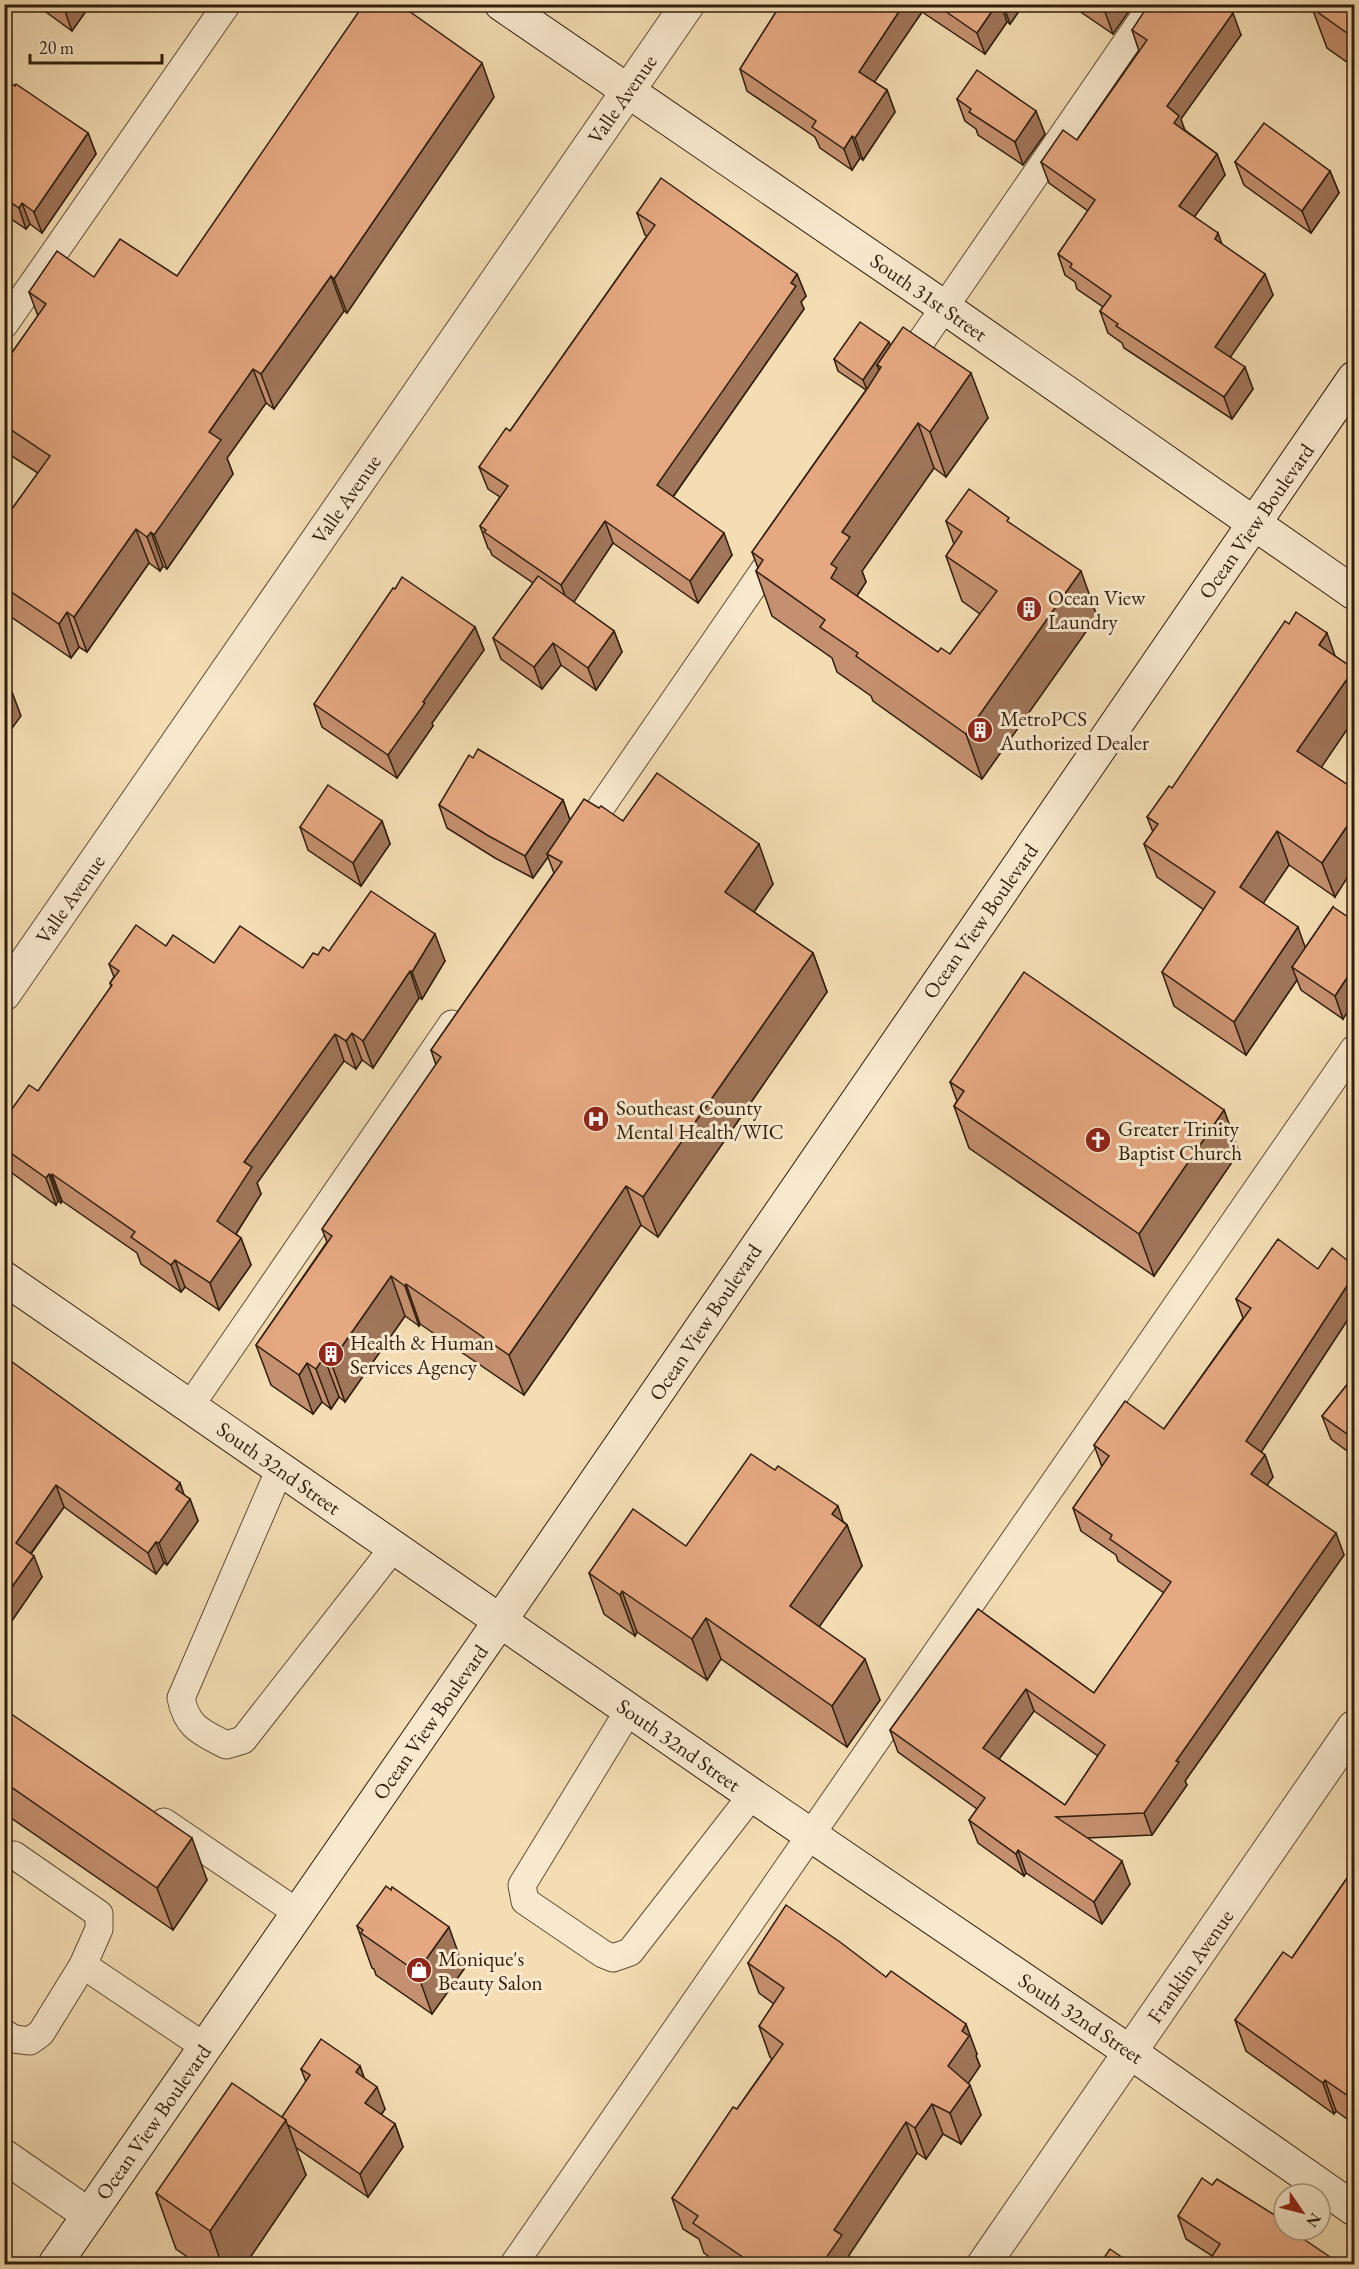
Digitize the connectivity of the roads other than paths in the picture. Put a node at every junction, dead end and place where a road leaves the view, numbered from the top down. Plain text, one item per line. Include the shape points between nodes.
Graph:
1 (227, 4) edge
2 (501, 4) edge
3 (688, 4) edge
4 (1153, 4) edge
5 (628, 92) junction
6 (944, 307) junction
7 (4, 325) edge
8 (1354, 378) edge
9 (890, 386) edge
10 (796, 523) edge
11 (1254, 524) junction
12 (1354, 593) edge
13 (567, 857) edge
14 (4, 994) edge
15 (466, 1004) edge
16 (1354, 1049) edge
17 (4, 1278) edge
18 (190, 1406) junction
19 (280, 1469) junction
20 (394, 1547) junction
21 (500, 1621) junction
22 (629, 1710) junction
23 (1354, 1727) edge
24 (752, 1795) junction
25 (141, 1806) edge
26 (811, 1834) junction
27 (4, 1858) edge
28 (297, 1913) junction
29 (83, 1965) junction
30 (4, 2033) edge
31 (205, 2047) junction
32 (1130, 2052) junction
33 (4, 2156) edge
34 (1354, 2209) edge
35 (89, 2215) junction
36 (55, 2265) edge
37 (514, 2265) edge
38 (984, 2265) edge

1 - 7 lane
2 - 5 main road, South 31st Street
3 - 5 main road, Valle Avenue
4 - 6 lane
5 - 6 main road, South 31st Street
5 - 14 main road, Valle Avenue
6 - 9 lane
6 - 11 main road, South 31st Street
8 - 11 main road, Ocean View Boulevard
10 - 13 lane
11 - 12 main road, South 31st Street
11 - 21 main road, Ocean View Boulevard
15 - 18 lane
16 - 26 lane
17 - 18 main road, South 32nd Street
18 - 19 main road, South 32nd Street
19 - 20 main road, South 32nd Street
19 - 20 lane via 181,1698 184,1713 196,1729 226,1745 243,1740
20 - 21 main road, South 32nd Street
21 - 22 main road, South 32nd Street
21 - 28 main road, Ocean View Boulevard
22 - 24 main road, South 32nd Street
22 - 24 lane via 522,1885 525,1901 603,1954 613,1958 630,1952
23 - 32 main road, Franklin Avenue
24 - 26 main road, South 32nd Street
25 - 28 lane
26 - 32 main road, South 32nd Street
26 - 37 lane
27 - 29 lane via 14,1855 99,1914 99,1929
28 - 31 main road, Ocean View Boulevard
29 - 30 lane via 41,2033 30,2041
29 - 31 lane
31 - 35 main road, Ocean View Boulevard
32 - 34 main road, South 32nd Street
32 - 38 main road, Franklin Avenue
33 - 35 main road
35 - 36 main road, Ocean View Boulevard

